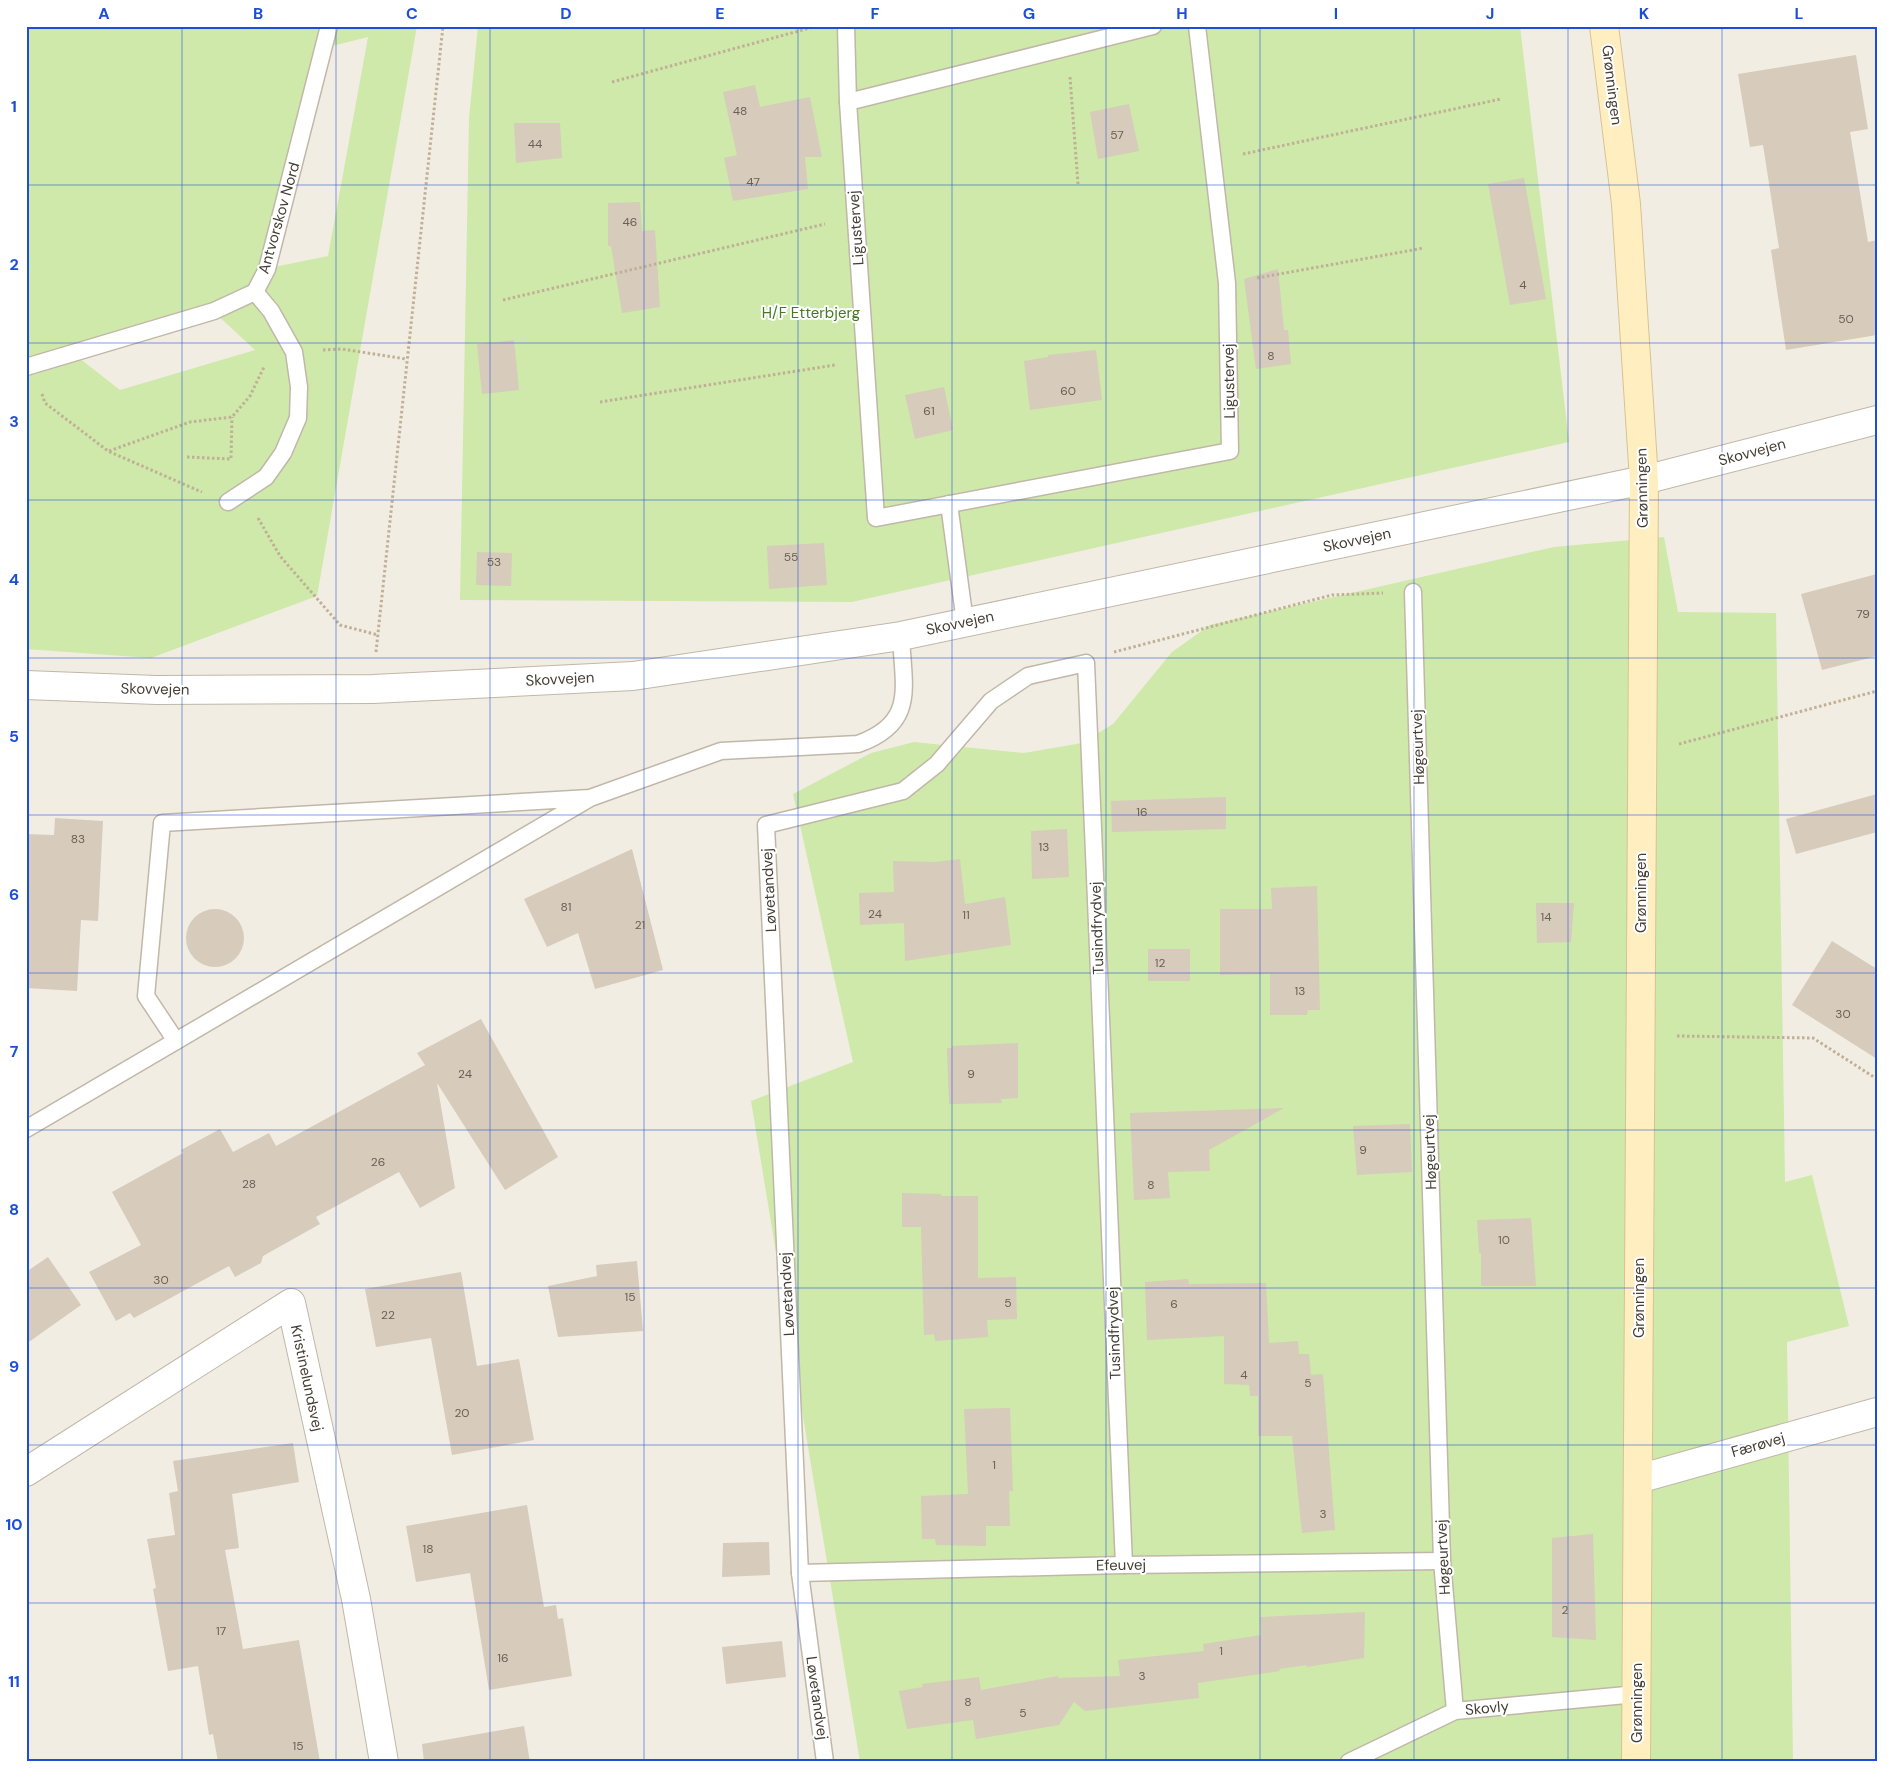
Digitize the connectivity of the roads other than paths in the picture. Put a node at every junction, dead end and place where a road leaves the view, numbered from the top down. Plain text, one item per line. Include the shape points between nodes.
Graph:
1 (329, 26) edge
2 (846, 26) edge
3 (1153, 26) edge
4 (1197, 26) edge
5 (1604, 26) edge
6 (848, 102) junction
7 (255, 292) junction
8 (26, 367) edge
9 (1877, 420) edge
10 (1644, 480) junction
11 (228, 502) road end
12 (949, 504) junction
13 (1413, 592) road end
14 (965, 622) junction
15 (900, 636) junction
16 (1086, 663) joint
17 (26, 685) edge
18 (590, 798) junction
19 (176, 1041) junction
20 (26, 1129) edge
21 (1877, 1412) edge
22 (26, 1472) edge
23 (1638, 1479) junction
24 (1442, 1561) junction
25 (1124, 1565) junction
26 (800, 1573) junction
27 (1637, 1694) junction
28 (1455, 1711) junction
29 (384, 1762) edge
30 (826, 1762) edge
31 (1349, 1762) edge
32 (1636, 1762) edge

1 - 7 lane, Antvorskov Nord via 267,269
2 - 6 lane, Ligustervej
3 - 6 lane
4 - 12 lane, Ligustervej via 1227,283 1230,450
5 - 10 main road, Grønningen via 1626,204
6 - 12 lane, Ligustervej via 876,518
7 - 8 lane, Antvorskov Nord via 214,311
7 - 11 lane via 271,311 294,352 299,387 298,418 283,452 266,477
9 - 10 street, Skovvejen
10 - 14 street, Skovvejen
10 - 23 main road, Grønningen
12 - 14 lane
13 - 24 lane, Høgeurtvej
14 - 15 street, Skovvejen
15 - 17 street, Skovvejen via 633,676 373,689 156,690
15 - 18 lane via 903,696 900,709 894,722 873,738 841,746 721,751
16 - 25 lane, Tusindfrydvej
16 - 26 lane, Løvetandvej via 1028,676 990,701 937,764 904,791 766,826
18 - 19 lane
18 - 19 lane via 162,822 146,996
19 - 20 lane
21 - 23 street, Færøvej
22 - 29 street, Kristinelundsvej via 290,1303 356,1598
23 - 27 main road, Grønningen
24 - 25 lane, Efeuvej
24 - 28 lane, Høgeurtvej
25 - 26 lane, Efeuvej
26 - 30 lane, Løvetandvej
27 - 28 lane, Skovly
27 - 32 main road, Grønningen
28 - 31 lane, Skovly

